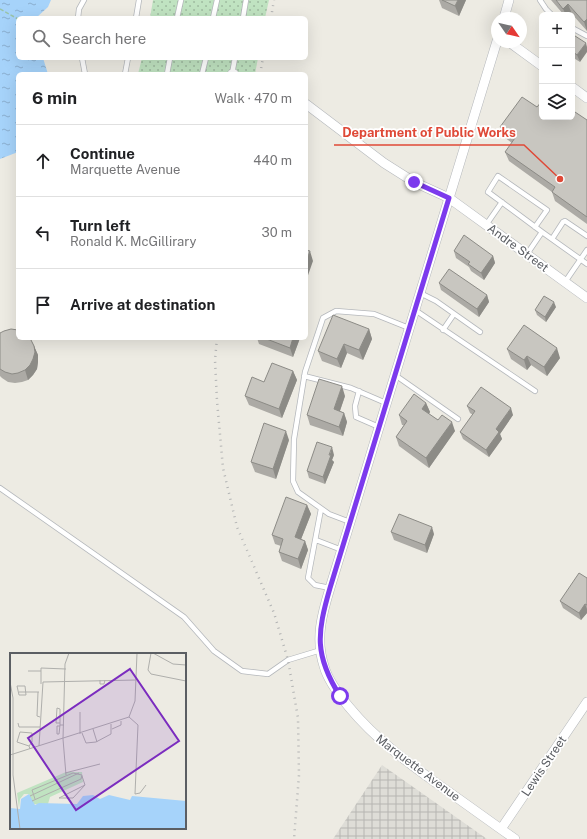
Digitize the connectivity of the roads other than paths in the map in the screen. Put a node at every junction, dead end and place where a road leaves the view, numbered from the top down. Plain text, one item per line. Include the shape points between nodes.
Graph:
1 (84, 0) edge
2 (139, 0) edge
3 (181, 0) edge
4 (217, 0) edge
5 (246, 0) edge
6 (509, 0) edge
7 (540, 0) edge
8 (506, 12) edge
9 (549, 12) edge
10 (78, 16) edge
11 (136, 16) edge
12 (177, 16) edge
13 (213, 16) edge
14 (243, 16) edge
15 (575, 30) edge
16 (587, 36) edge
17 (495, 48) edge
18 (517, 48) edge
19 (82, 60) edge
20 (128, 60) edge
21 (170, 60) edge
22 (206, 60) edge
23 (235, 60) edge
24 (539, 64) edge
25 (85, 72) edge
26 (125, 72) edge
27 (167, 72) edge
28 (202, 72) edge
29 (233, 72) edge
30 (575, 89) edge
31 (587, 98) edge
32 (308, 106) edge
33 (449, 198) junction
34 (502, 202) junction
35 (486, 225) junction
36 (535, 227) junction
37 (542, 232) junction
38 (587, 236) edge
39 (552, 239) junction
40 (587, 250) edge
41 (527, 254) junction
42 (581, 259) junction
43 (587, 264) edge
44 (565, 282) junction
45 (420, 293) junction
46 (587, 298) edge
47 (415, 310) junction
48 (454, 314) junction
49 (409, 328) junction
50 (443, 330) junction
51 (480, 332) dead end
52 (395, 375) junction
53 (304, 376) junction
54 (359, 391) junction
55 (535, 391) dead end
56 (386, 403) junction
57 (458, 419) dead end
58 (379, 428) junction
59 (0, 488) edge
60 (321, 508) junction
61 (350, 522) junction
62 (316, 540) junction
63 (342, 550) junction
64 (330, 588) junction
65 (321, 650) junction
66 (587, 702) edge
67 (500, 829) junction
68 (515, 839) edge

1 - 10 lane
2 - 11 lane
3 - 12 lane
4 - 13 lane
5 - 14 lane
6 - 8 street
7 - 9 lane
15 - 16 lane
17 - 33 street, Marquette Avenue
18 - 24 street
19 - 25 lane
20 - 26 lane
21 - 27 lane
22 - 28 lane
23 - 29 lane
30 - 31 street
32 - 33 street, Andre Street via 384,163 414,182
33 - 35 street, Andre Street
33 - 45 street, Marquette Avenue
34 - 35 lane
34 - 36 lane
34 - 36 lane via 488,192 498,176 547,210
35 - 41 street, Andre Street
36 - 37 lane
37 - 39 lane
37 - 41 lane
38 - 39 lane via 565,221
39 - 42 lane
40 - 42 lane
41 - 44 street, Andre Street
42 - 43 lane
42 - 44 lane
44 - 46 street, Andre Street
45 - 47 street, Marquette Avenue
45 - 48 lane
47 - 49 street, Marquette Avenue
47 - 50 lane
48 - 50 lane
48 - 51 lane
49 - 52 street, Marquette Avenue
49 - 53 lane via 374,314 336,311 323,318
50 - 55 lane
52 - 56 street, Marquette Avenue
52 - 57 lane
53 - 54 lane
53 - 60 lane via 294,439 293,481 298,492
54 - 56 lane
54 - 58 lane via 355,406 356,417
56 - 58 street, Marquette Avenue
58 - 61 street, Marquette Avenue
59 - 65 lane via 184,617 214,651 242,671 268,674 288,660
60 - 61 lane
60 - 62 lane
61 - 63 street, Marquette Avenue
62 - 63 lane
62 - 64 lane via 308,578 315,585
63 - 64 street, Marquette Avenue
64 - 65 street, Marquette Avenue via 320,626
65 - 67 street, Marquette Avenue via 324,666 337,692 375,736 401,758
66 - 67 street, Lewis Street
67 - 68 street, Marquette Avenue

